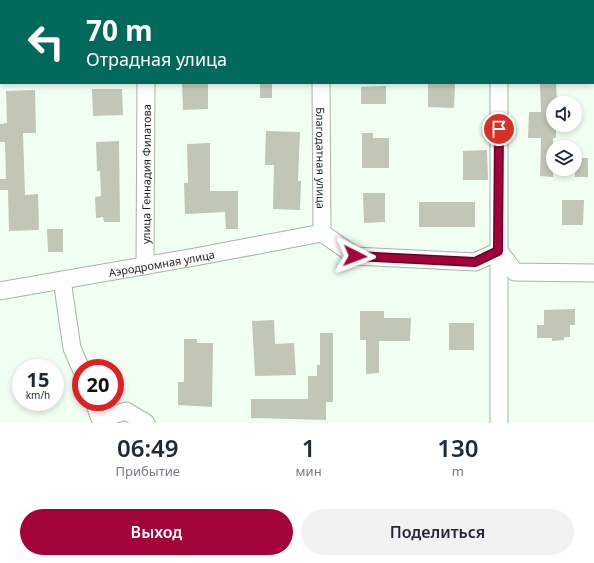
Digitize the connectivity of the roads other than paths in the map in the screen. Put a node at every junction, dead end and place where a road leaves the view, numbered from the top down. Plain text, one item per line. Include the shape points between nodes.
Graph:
1 (146, 84) edge
2 (321, 84) edge
3 (499, 84) edge
4 (322, 233) junction
5 (498, 251) junction
6 (145, 266) junction
7 (594, 273) edge
8 (62, 280) junction
9 (0, 291) edge
10 (77, 359) edge
11 (97, 411) edge
12 (146, 423) edge
13 (499, 423) edge

1 - 6 street, улица Геннадия Филатова
2 - 4 street, Благодатная улица
3 - 5 street
4 - 5 street via 355,256 475,262
4 - 6 street, Аэродромная улица
5 - 7 street via 515,272
5 - 13 street
6 - 8 street, Аэродромная улица
8 - 9 street, Аэродромная улица
8 - 10 street via 72,348
11 - 12 street via 100,419 126,411

